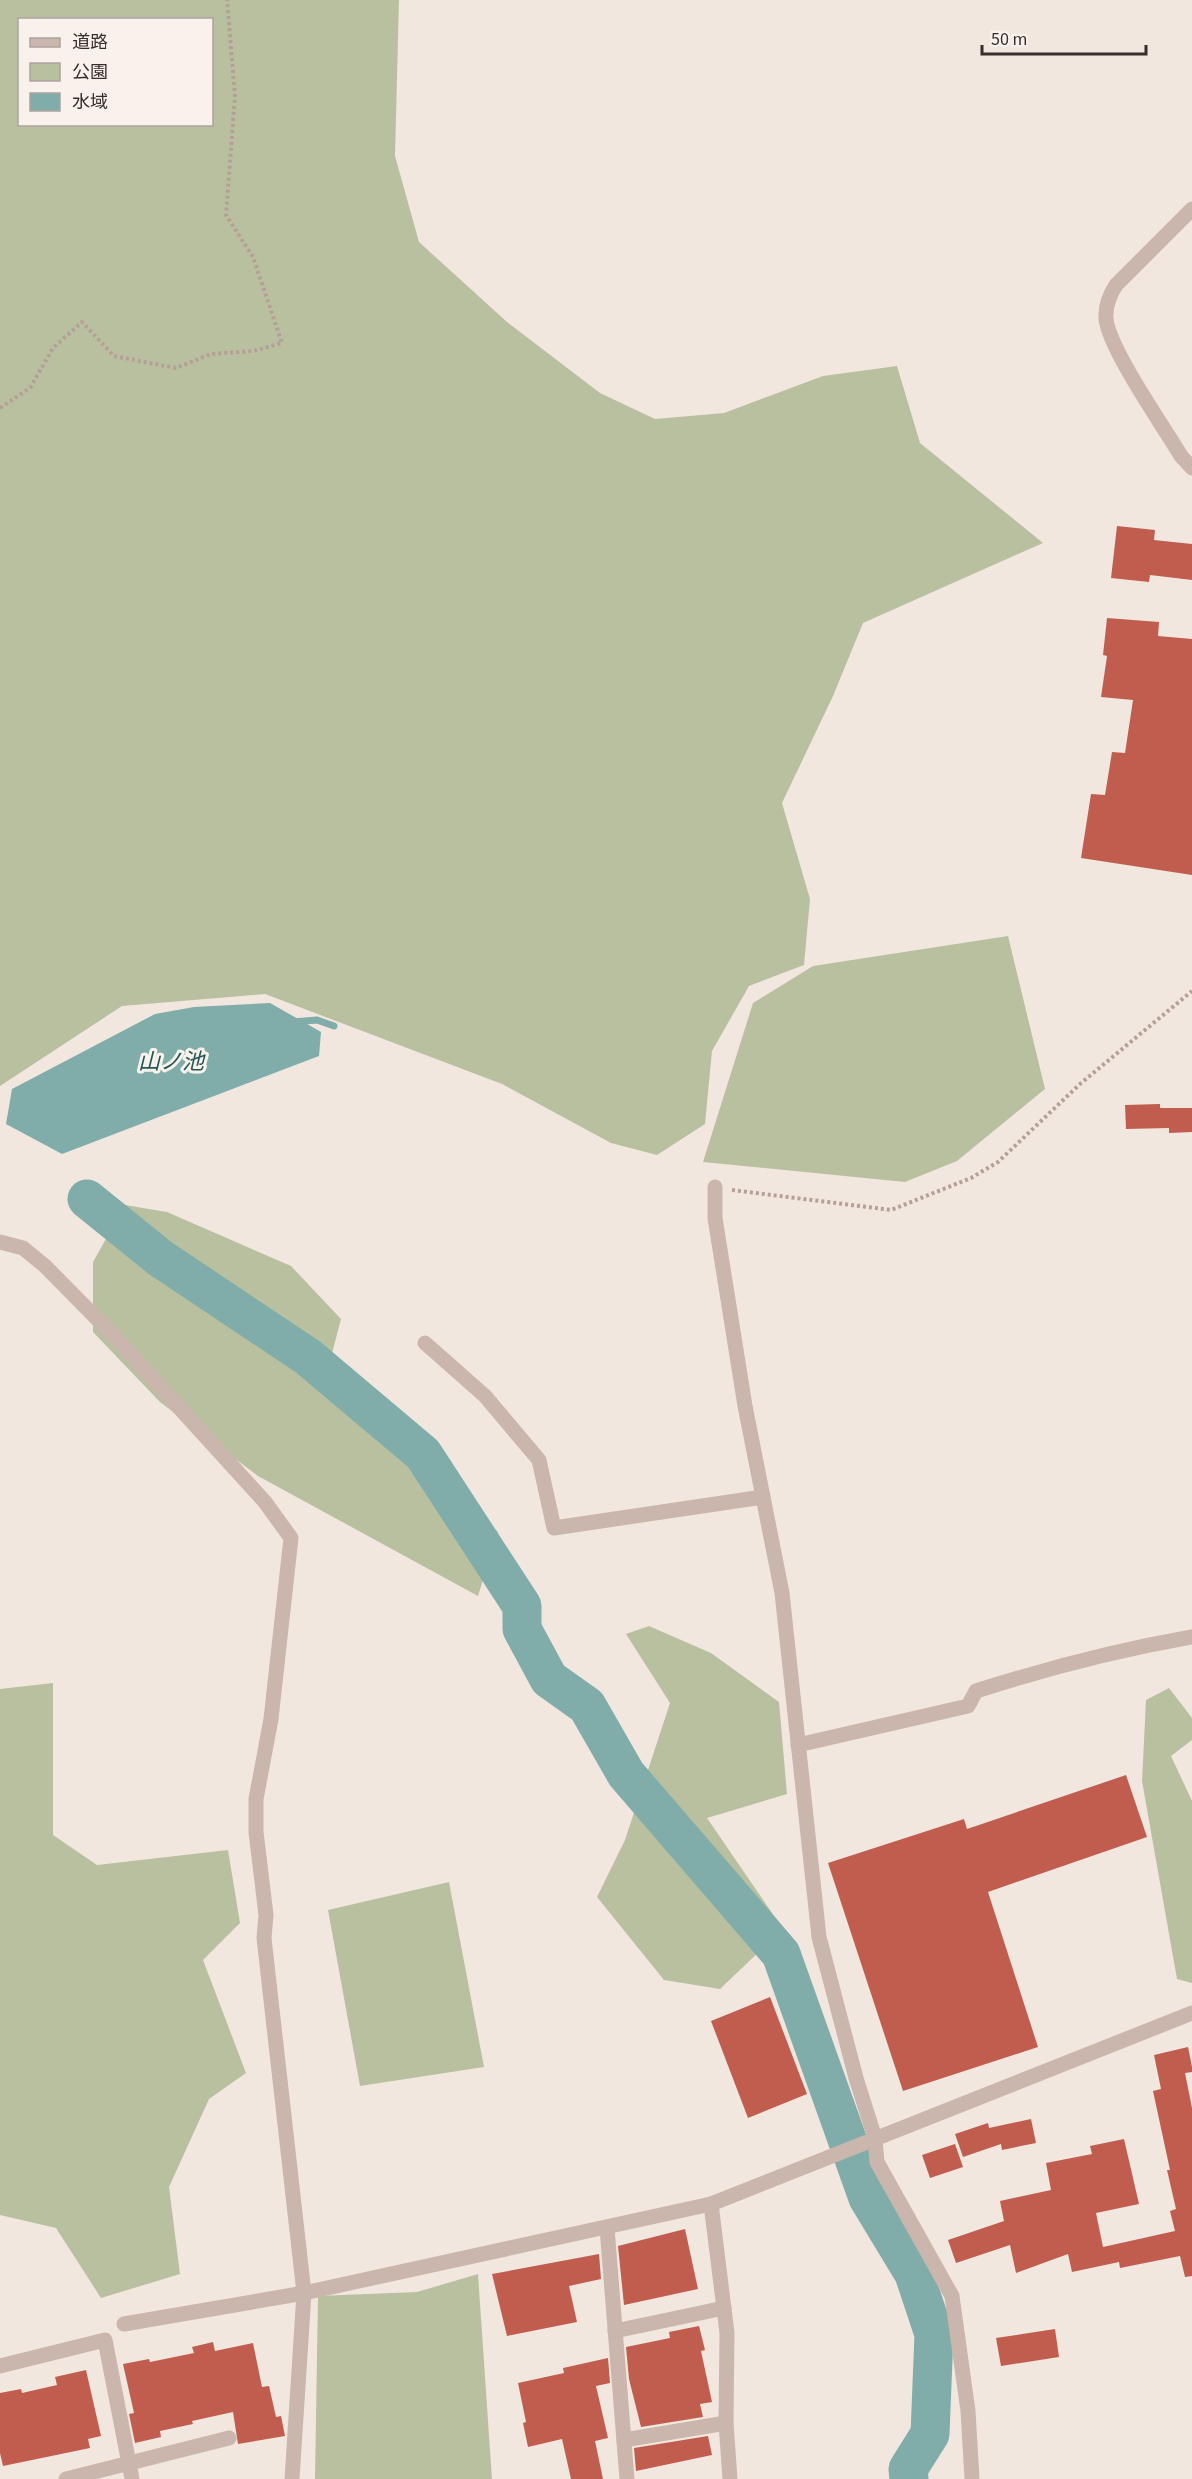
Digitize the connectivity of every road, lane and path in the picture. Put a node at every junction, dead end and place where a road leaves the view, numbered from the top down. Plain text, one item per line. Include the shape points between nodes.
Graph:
1 (227, 0) edge
2 (1192, 208) edge
3 (0, 408) edge
4 (1192, 468) edge
5 (1192, 991) edge
6 (715, 1187) joint
7 (0, 1242) edge
8 (425, 1343) dead end
9 (763, 1497) junction
10 (1192, 1637) edge
11 (798, 1745) junction
12 (1192, 2013) edge
13 (869, 2142) junction
14 (711, 2204) junction
15 (607, 2228) junction
16 (304, 2293) junction
17 (724, 2308) junction
18 (124, 2324) dead end
19 (615, 2331) junction
20 (0, 2366) edge
21 (726, 2422) junction
22 (229, 2438) dead end
23 (624, 2440) junction
24 (131, 2471) edge
25 (66, 2479) edge
26 (292, 2479) edge
27 (627, 2479) edge
28 (730, 2479) edge
29 (972, 2479) edge

1 - 3 path via 235,96 226,215 253,257 282,343 253,351 212,354 176,368 114,356 82,322 53,348 30,388
2 - 4 street via 1116,285 1107,299 1106,322 1122,359
5 - 6 path via 1080,1084 998,1162 971,1178 891,1210
6 - 9 street via 715,1218
7 - 16 street via 23,1248 75,1296 265,1502 291,1538 271,1719 256,1799 256,1832 266,1915 264,1938
8 - 9 street via 485,1396 539,1460 554,1527
9 - 11 street via 782,1593
10 - 11 street via 1042,1670 976,1691 968,1706
11 - 13 street via 819,1937
12 - 13 street
13 - 14 street
13 - 29 street via 952,2296 968,2411
14 - 15 street
14 - 17 street
15 - 16 street
15 - 19 street
16 - 18 street
16 - 26 street
17 - 19 street
17 - 21 street
19 - 23 street
20 - 24 street via 105,2340
21 - 23 street
21 - 28 street
22 - 24 street
23 - 27 street
24 - 25 street

